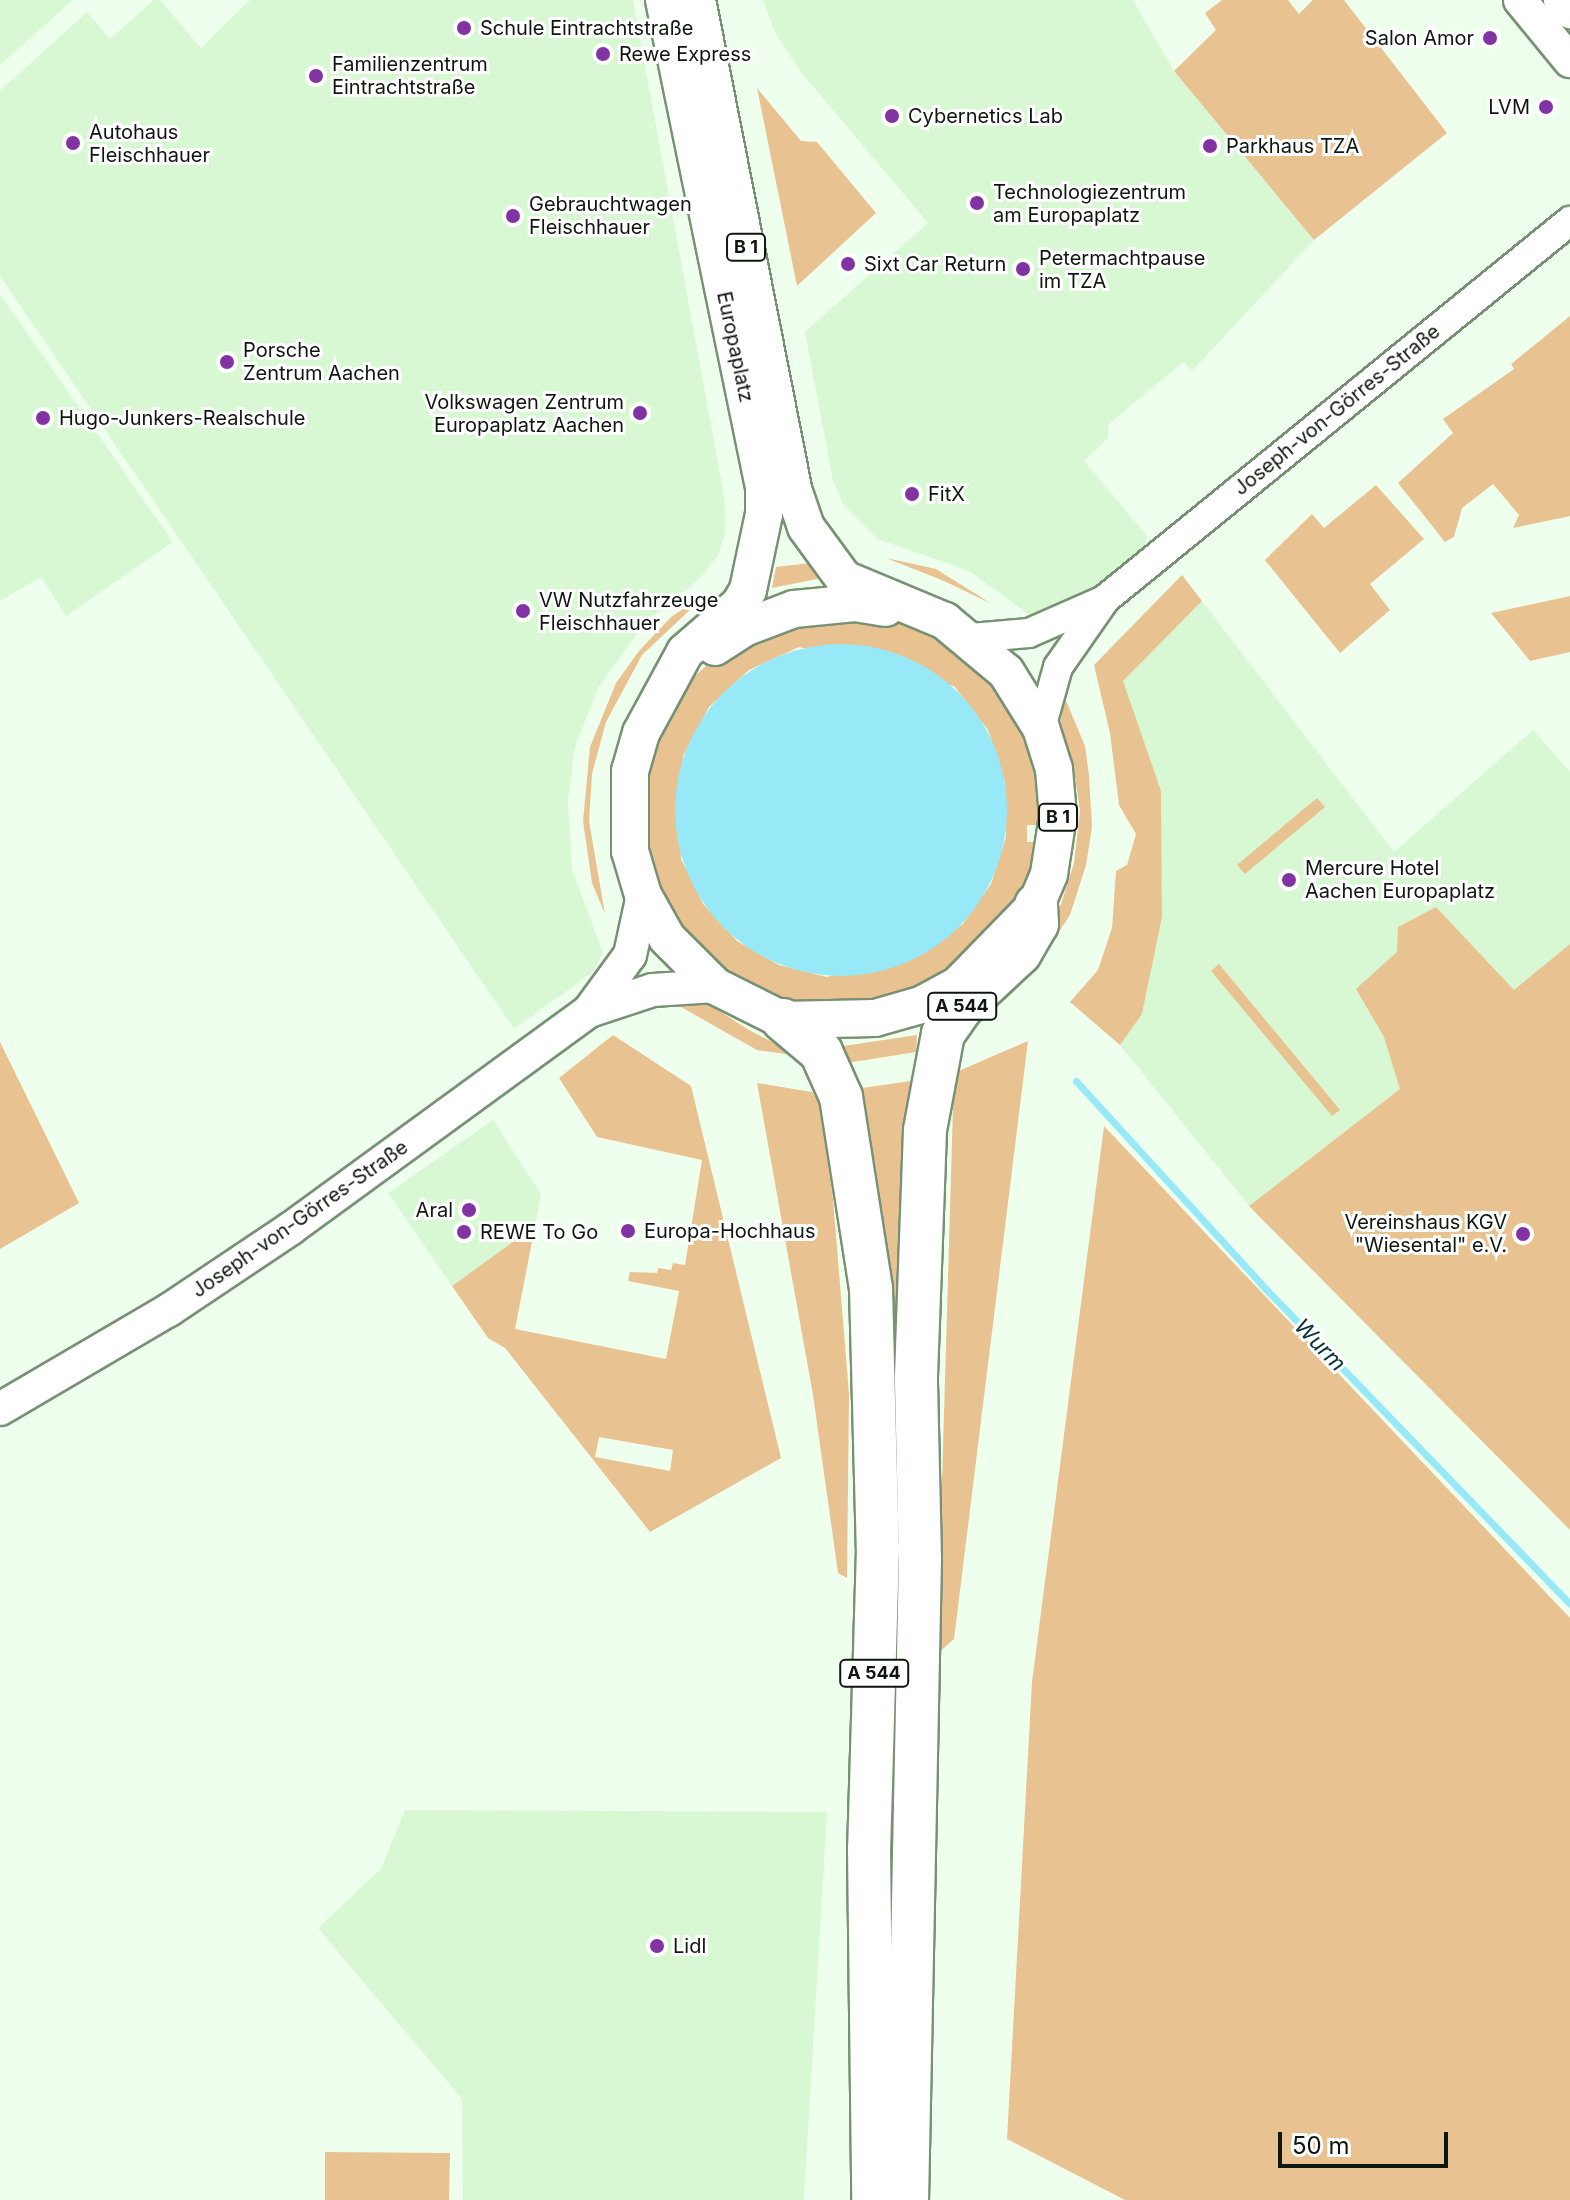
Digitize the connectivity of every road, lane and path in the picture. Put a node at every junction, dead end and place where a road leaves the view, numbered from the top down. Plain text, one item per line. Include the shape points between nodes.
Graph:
1 (664, 0) edge
2 (697, 0) edge
3 (1520, 0) edge
4 (1560, 0) edge
5 (1570, 12) edge
6 (1570, 61) edge
7 (1570, 221) edge
8 (1104, 600) junction
9 (919, 610) junction
10 (971, 638) junction
11 (680, 669) junction
12 (1041, 728) junction
13 (643, 895) junction
14 (1036, 905) junction
15 (715, 986) junction
16 (589, 1011) junction
17 (783, 1020) junction
18 (0, 1409) edge
19 (873, 2200) edge
20 (907, 2200) edge

1 - 11 main road, Europaplatz / B 1 via 764,487 760,547 748,590 740,604 685,652
2 - 9 main road, Europaplatz / B 1 via 794,493 806,527 844,579
3 - 6 main road
4 - 5 main road
7 - 8 street, Joseph-von-Görres-Straße
8 - 10 street, Joseph-von-Görres-Straße via 1039,630
8 - 12 street, Joseph-von-Görres-Straße via 1058,667
9 - 10 main road, Europaplatz / B 1
9 - 11 main road, Europaplatz via 855,603 794,609 744,628
10 - 12 main road, Europaplatz / B 1 via 1006,672
11 - 13 main road, Europaplatz / B 1 via 655,704 630,771 630,851
12 - 14 main road, Europaplatz / B 1 via 1054,769 1058,816 1049,874
13 - 15 main road, Europaplatz / B 1 via 671,943
13 - 16 main road, Joseph-von-Görres-Straße via 630,955
14 - 17 main road, Europaplatz via 988,960 958,985 921,1005 875,1018
14 - 20 highway, A 544 via 1037,924 1020,953 962,1007 943,1034 925,1130 916,1376 920,1559
15 - 16 main road, Joseph-von-Görres-Straße via 653,990
15 - 17 main road, Europaplatz / B 1
16 - 18 main road, Joseph-von-Görres-Straße via 290,1229 169,1310
17 - 19 highway, A 544 via 821,1052 841,1097 871,1288 878,1549 869,1849

